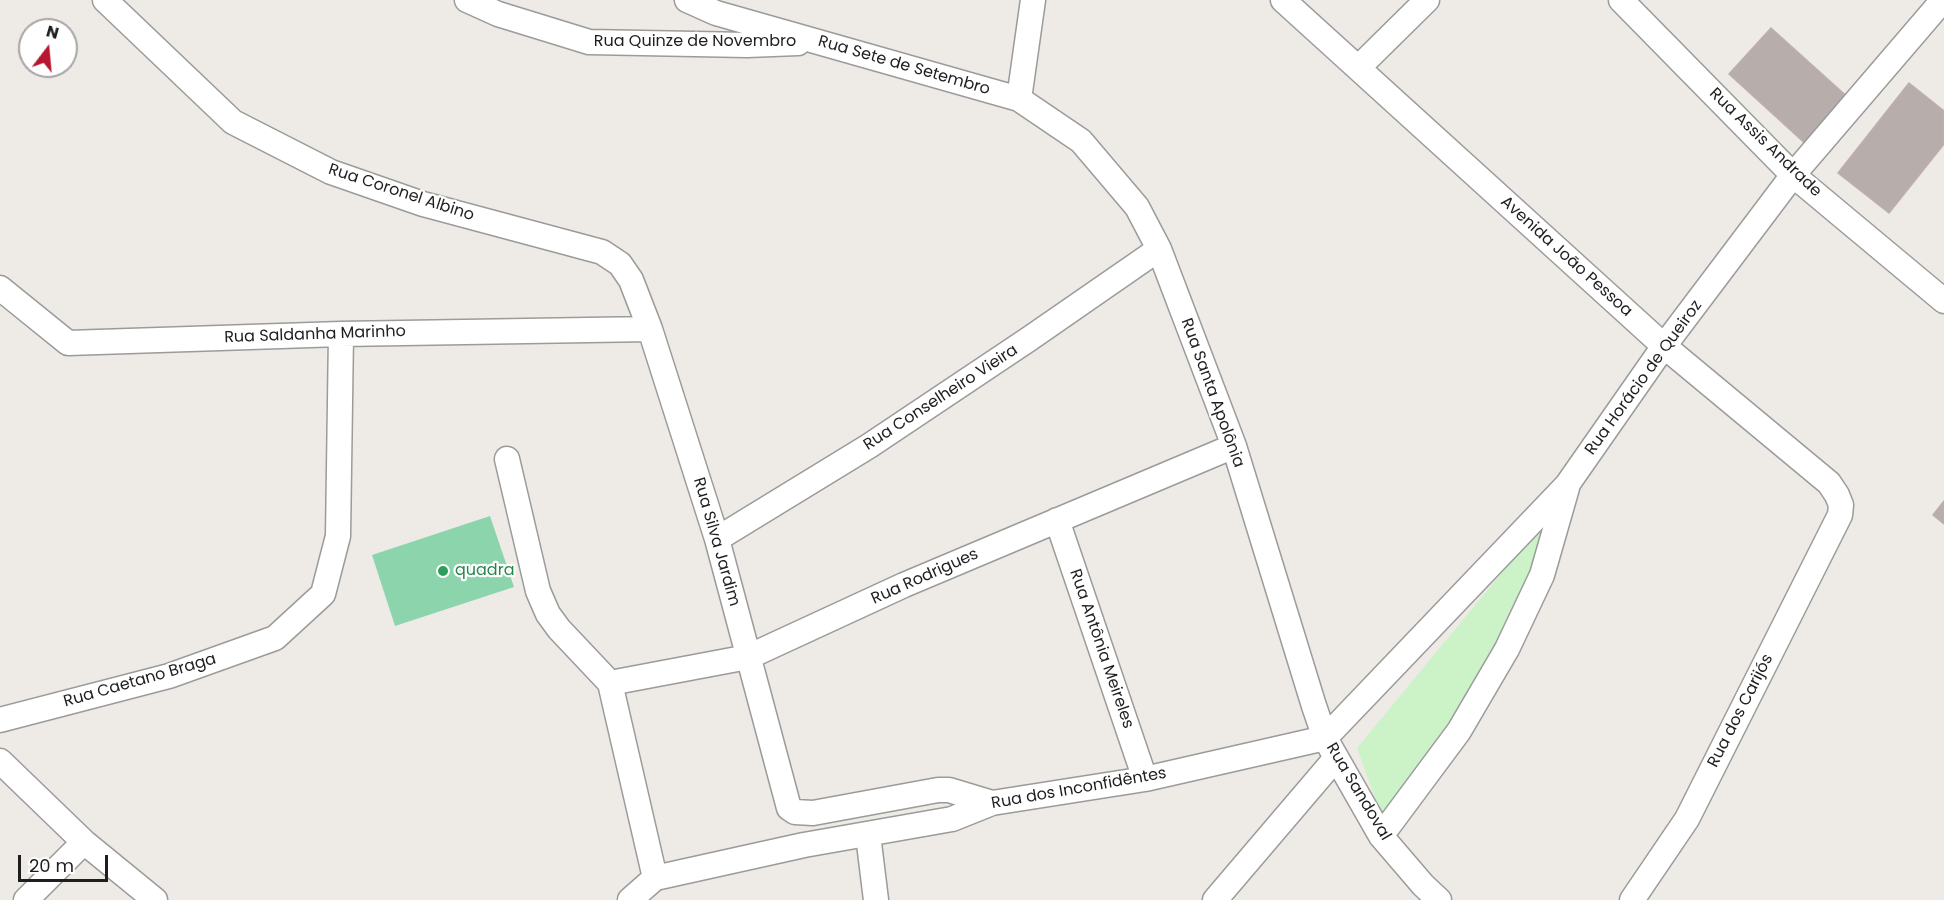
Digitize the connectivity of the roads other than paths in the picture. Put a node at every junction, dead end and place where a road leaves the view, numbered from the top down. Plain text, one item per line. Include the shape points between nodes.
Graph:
1 (105, 0) edge
2 (467, 0) edge
3 (687, 0) edge
4 (1033, 0) edge
5 (1283, 0) edge
6 (1427, 0) edge
7 (1622, 0) edge
8 (1943, 0) edge
9 (821, 42) junction
10 (1358, 68) junction
11 (1019, 99) junction
12 (1793, 175) junction
13 (1159, 249) junction
14 (631, 280) joint
15 (0, 288) edge
16 (1944, 300) edge
17 (650, 329) junction
18 (341, 334) junction
19 (1664, 346) junction
20 (1234, 446) junction
21 (507, 459) dead end
22 (1567, 485) junction
23 (1840, 515) joint
24 (1057, 520) junction
25 (717, 539) junction
26 (748, 657) junction
27 (610, 683) junction
28 (0, 720) edge
29 (1331, 748) junction
30 (0, 761) edge
31 (1145, 779) junction
32 (992, 803) junction
33 (868, 835) junction
34 (1381, 836) junction
35 (84, 842) junction
36 (656, 878) junction
37 (26, 900) edge
38 (155, 900) edge
39 (630, 900) edge
40 (876, 900) edge
41 (1215, 900) edge
42 (1439, 900) edge
43 (1632, 900) edge

1 - 14 street, Rua Coronel Albino via 233,122 331,172 423,204 602,252 620,264
2 - 9 street, Rua Quinze de Novembro via 498,15 589,42
3 - 9 street, Rua Sete de Setembro via 716,13
4 - 11 street
5 - 10 street, Avenida João Pessoa
6 - 10 street
7 - 12 street, Rua Assis Andrade
8 - 12 street, Rua Horácio de Queiroz
9 - 11 street, Rua Sete de Setembro
10 - 19 street, Avenida João Pessoa
11 - 13 street, Rua Santa Apolônia via 1082,141 1137,207
12 - 16 street, Rua Assis Andrade
12 - 19 street, Rua Horácio de Queiroz
13 - 20 street, Rua Santa Apolônia
13 - 25 street, Rua Conselheiro Vieira via 879,440
14 - 17 street, Rua Silva Jardim
15 - 18 street, Rua Saldanha Marinho via 68,343
17 - 18 street, Rua Saldanha Marinho
17 - 25 street, Rua Silva Jardim
18 - 28 street, Rua Caetano Braga via 338,536 322,594 274,638 169,676
19 - 22 street, Rua Horácio de Queiroz
19 - 23 street, Avenida João Pessoa via 1829,483 1841,505
20 - 24 street, Rua Rodrigues
20 - 29 street, Rua Santa Apolônia via 1314,705
21 - 27 street via 538,591 559,629
22 - 29 street, Rua Horácio de Queiroz
22 - 34 street via 1542,575 1507,649 1460,731
23 - 43 street, Rua dos Carijós via 1687,819
24 - 26 street, Rua Rodrigues
24 - 31 street, Rua Antônia Meireles
25 - 26 street, Rua Silva Jardim
26 - 27 street, Rua Rodrigues
26 - 32 street, Rua Silva Jardim via 789,808 795,812 813,813 938,790
27 - 36 street
29 - 31 street, Rua dos Inconfidêntes
29 - 34 street, Rua Sandoval
29 - 41 street, Rua Horácio de Queiroz
30 - 35 street
31 - 32 street, Rua dos Inconfidêntes
32 - 33 street, Rua dos Inconfidêntes via 951,819
33 - 36 street, Rua dos Inconfidêntes
33 - 40 street
34 - 42 street, Rua Sandoval
35 - 37 street
35 - 38 street
36 - 39 street, Rua dos Inconfidêntes

